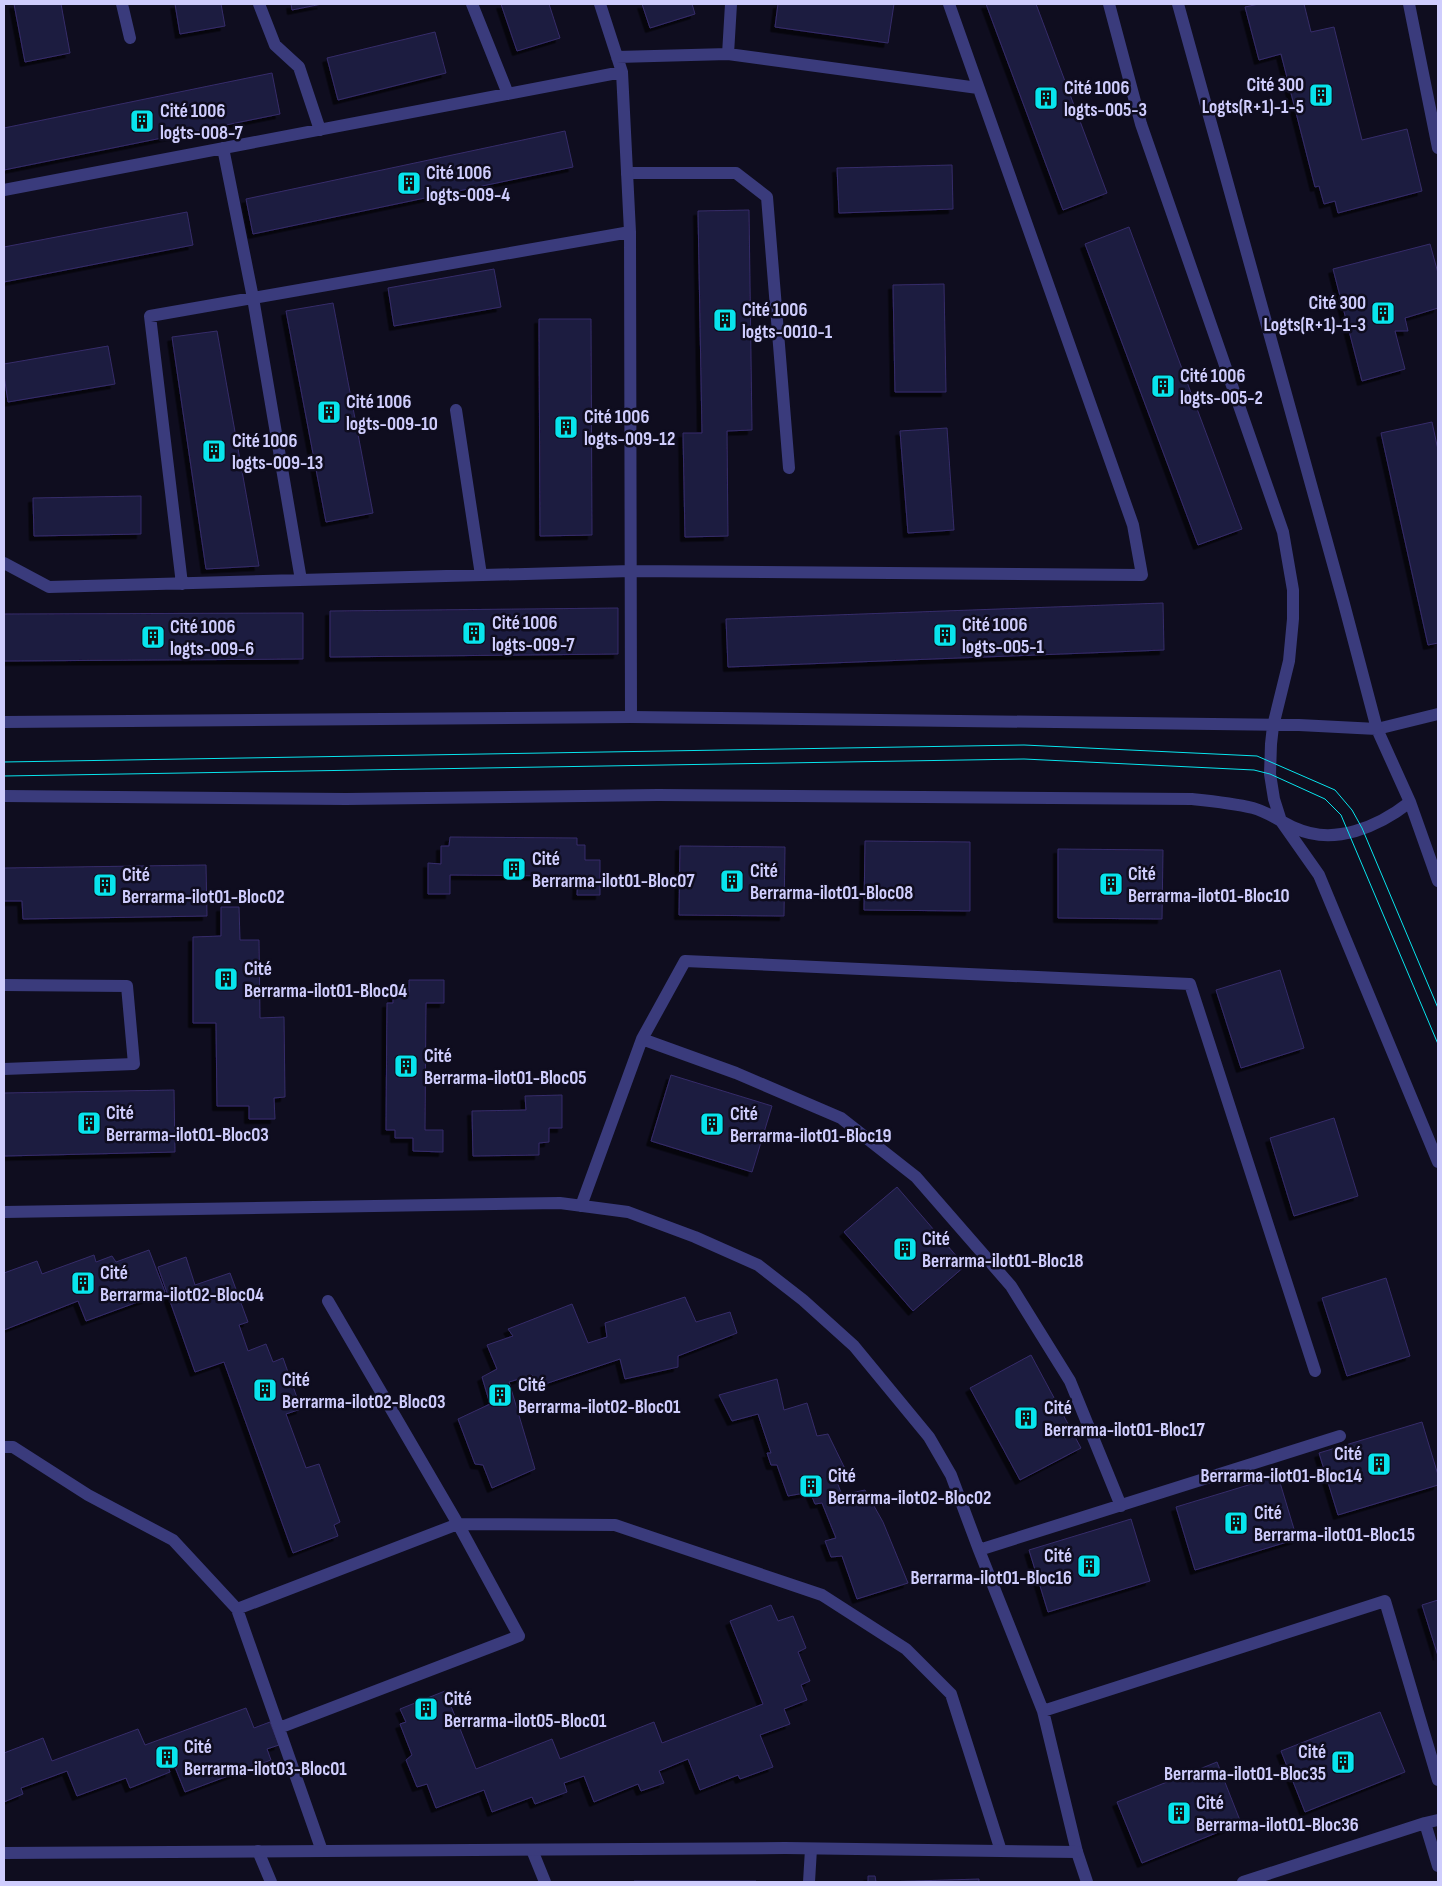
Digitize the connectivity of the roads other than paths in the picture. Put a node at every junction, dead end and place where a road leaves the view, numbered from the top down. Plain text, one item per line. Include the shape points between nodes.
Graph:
1 (122, 4) edge
2 (259, 4) edge
3 (472, 4) edge
4 (600, 4) edge
5 (731, 4) edge
6 (949, 4) edge
7 (1109, 4) edge
8 (1178, 4) edge
9 (1408, 4) edge
10 (130, 38) dead end
11 (728, 54) junction
12 (617, 57) junction
13 (622, 72) junction
14 (978, 88) junction
15 (508, 94) junction
16 (320, 130) junction
17 (223, 148) junction
18 (1438, 148) edge
19 (627, 173) junction
20 (4, 190) edge
21 (630, 232) junction
22 (254, 298) junction
23 (456, 410) dead end
24 (789, 468) dead end
25 (4, 563) edge
26 (631, 571) junction
27 (481, 575) junction
28 (301, 580) junction
29 (182, 584) junction
30 (1438, 714) edge
31 (631, 717) junction
32 (4, 722) edge
33 (1273, 726) junction
34 (1377, 730) junction
35 (4, 796) edge
36 (1410, 802) junction
37 (1281, 821) junction
38 (1438, 881) edge
39 (4, 985) edge
40 (642, 1039) junction
41 (4, 1069) edge
42 (1438, 1162) edge
43 (581, 1206) junction
44 (4, 1212) edge
45 (328, 1301) dead end
46 (1315, 1371) dead end
47 (1340, 1436) dead end
48 (4, 1447) edge
49 (1121, 1506) junction
50 (458, 1524) junction
51 (979, 1550) junction
52 (237, 1609) junction
53 (1044, 1711) junction
54 (279, 1728) junction
55 (1438, 1780) edge
56 (1438, 1820) edge
57 (1425, 1823) junction
58 (811, 1849) junction
59 (532, 1850) junction
60 (258, 1851) junction
61 (322, 1851) junction
62 (1001, 1851) junction
63 (4, 1852) edge
64 (1077, 1852) junction
65 (1438, 1866) edge
66 (271, 1882) edge
67 (545, 1882) edge
68 (809, 1882) edge
69 (1088, 1882) edge
70 (1243, 1882) edge

1 - 10 street
2 - 16 street via 275,45 299,68
3 - 15 street
4 - 12 street
5 - 11 street
6 - 14 street
7 - 33 street via 1141,124 1283,532 1293,590 1293,619 1289,661
8 - 34 street
9 - 18 street
11 - 12 street
11 - 14 street
12 - 13 street
13 - 15 street
13 - 19 street
14 - 26 street via 1133,525 1142,575
15 - 16 street
16 - 17 street
17 - 20 street
17 - 22 street
19 - 21 street
19 - 24 street via 736,173 767,196
21 - 22 street
21 - 26 street
22 - 28 street
22 - 29 street via 150,316
23 - 27 street
25 - 29 street via 49,587
26 - 27 street
26 - 31 street
27 - 28 street
28 - 29 street
30 - 34 street
31 - 32 street
31 - 33 street
33 - 34 street
33 - 37 street via 1270,774
34 - 36 street
35 - 37 street via 346,799 668,795 1192,799 1254,808
36 - 37 street via 1378,822 1332,836 1316,835
36 - 38 street
37 - 42 street via 1319,875
39 - 41 street via 126,986 134,1064
40 - 43 street
40 - 46 street via 685,961 1190,984
40 - 49 street via 736,1073 841,1118 916,1178 1011,1286 1066,1373
43 - 44 street via 560,1203
43 - 51 street via 628,1212 695,1237 758,1265 803,1300 854,1346 929,1437 951,1475
45 - 50 street
47 - 49 street
48 - 52 street via 13,1446 88,1495 173,1540
49 - 51 street
50 - 52 street
50 - 54 street via 519,1636
50 - 62 street via 615,1525 822,1594 906,1649 951,1694
51 - 53 street
52 - 54 street
53 - 55 street via 1385,1601
53 - 64 street
54 - 61 street
56 - 57 street
57 - 65 street
57 - 70 street
58 - 59 street
58 - 62 street
58 - 68 street
59 - 61 street
59 - 67 street
60 - 61 street
60 - 63 street
60 - 66 street
62 - 64 street
64 - 69 street

